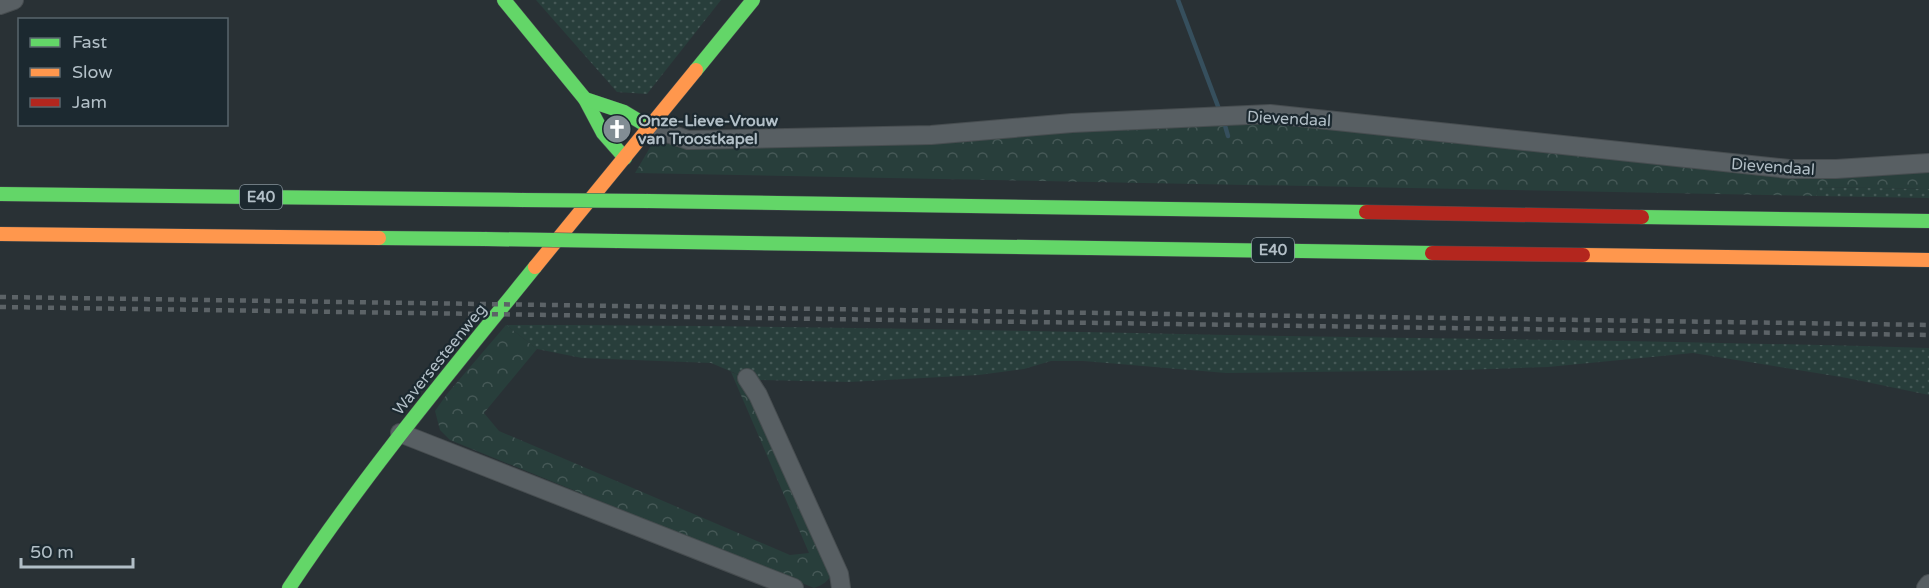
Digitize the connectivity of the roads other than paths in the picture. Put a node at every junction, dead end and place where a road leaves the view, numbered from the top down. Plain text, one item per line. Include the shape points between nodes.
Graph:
1 (14, 0) edge
2 (504, 0) edge
3 (753, 0) edge
4 (0, 5) edge
5 (585, 99) junction
6 (650, 127) junction
7 (625, 158) junction
8 (1929, 164) edge
9 (0, 194) edge
10 (1929, 221) edge
11 (0, 234) edge
12 (1929, 260) edge
13 (747, 378) dead end
14 (400, 432) junction
15 (1929, 584) edge
16 (289, 588) edge
17 (794, 588) edge
18 (841, 588) edge
19 (1926, 588) edge

1 - 4 street
2 - 5 main road
3 - 6 main road, Waversesteenweg
5 - 6 main road via 624,112
5 - 7 main road via 603,134
6 - 7 main road, Waversesteenweg
6 - 8 street, Dievendaal via 688,140 907,136 1270,114 1789,170
7 - 14 main road, Waversesteenweg
9 - 10 main road, E40, bridge
11 - 12 main road, E40, bridge
13 - 18 street via 839,574
14 - 16 main road, Waversesteenweg
14 - 17 street
15 - 19 street

